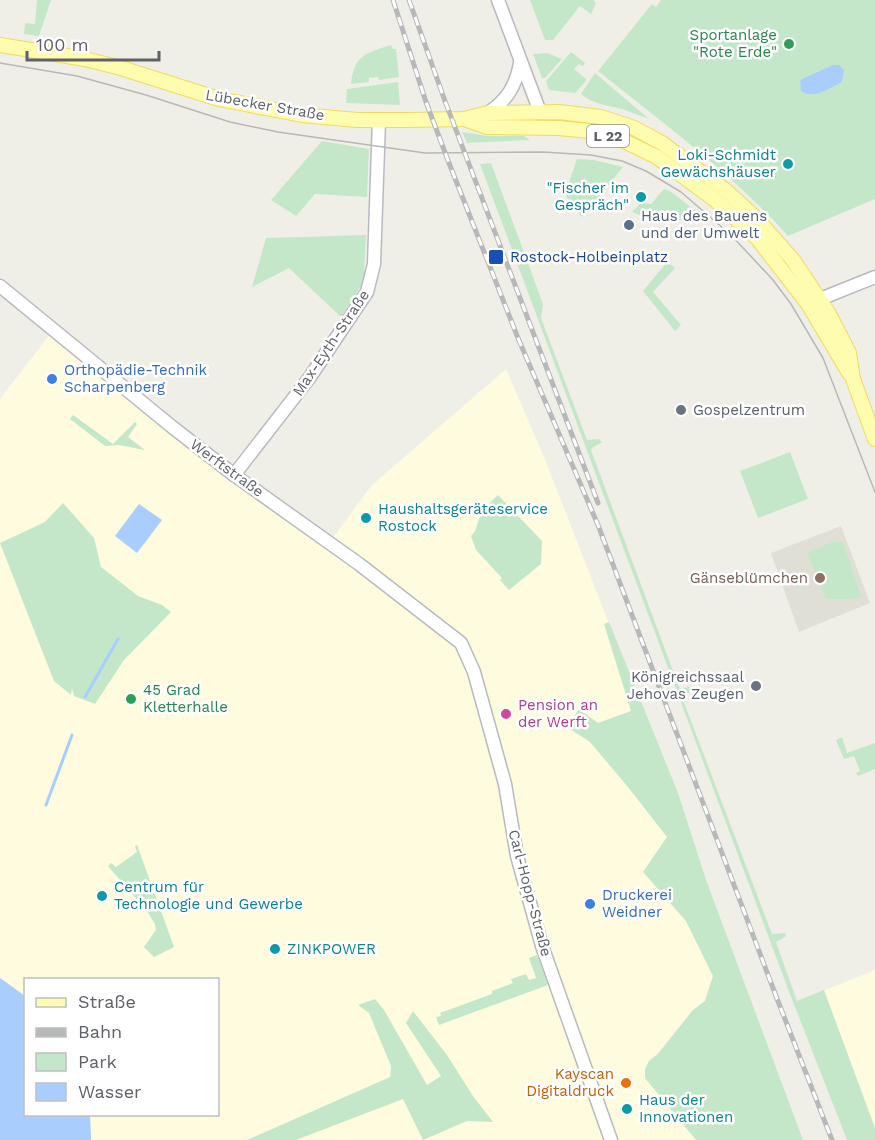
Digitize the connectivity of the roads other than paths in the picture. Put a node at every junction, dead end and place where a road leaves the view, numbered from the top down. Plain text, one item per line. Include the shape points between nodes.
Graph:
1 (498, 0) edge
2 (0, 45) edge
3 (520, 61) junction
4 (540, 112) junction
5 (488, 113) junction
6 (464, 119) junction
7 (379, 120) junction
8 (541, 128) junction
9 (875, 277) edge
10 (0, 286) edge
11 (814, 302) junction
12 (875, 439) edge
13 (234, 475) junction
14 (461, 643) joint
15 (611, 1140) edge

1 - 3 street
2 - 7 main road, Lübecker Straße / L 22 via 85,59 243,104 302,115
3 - 4 street
3 - 5 street via 508,96
4 - 5 main road, Lübecker Straße / L 22
4 - 8 main road
4 - 11 main road, L 22 via 601,117 662,143 750,212 793,260
5 - 6 main road, Lübecker Straße / L 22
6 - 7 main road, Lübecker Straße / L 22
6 - 8 main road, Lübecker Straße / L 22 via 487,127
7 - 13 street, Max-Eyth-Straße via 374,264 367,292 310,377
8 - 11 main road, L 22 via 602,134 657,157 742,223
9 - 11 street
10 - 13 street, Werftstraße
11 - 12 main road, L 22 via 849,353 853,379
13 - 14 street, Werftstraße
14 - 15 street, Carl-Hopp-Straße via 474,672 505,784 517,856 539,936

